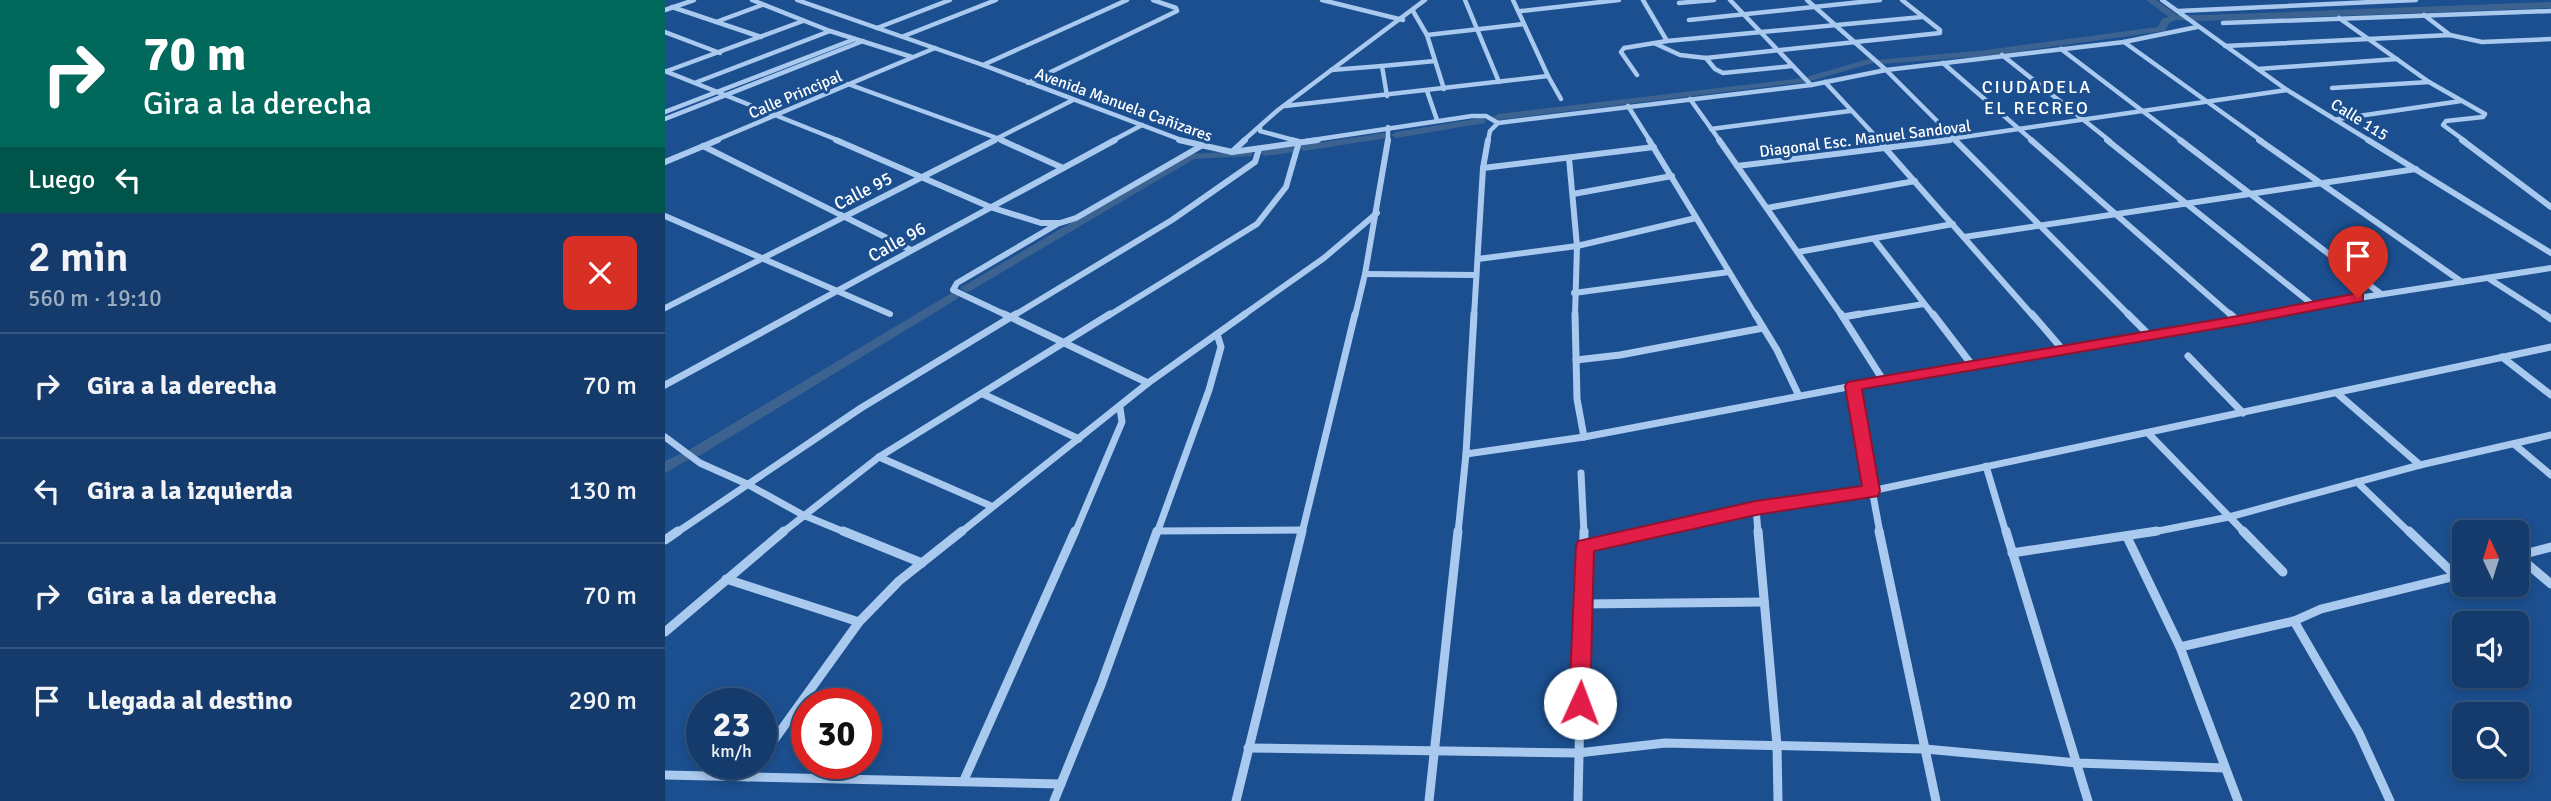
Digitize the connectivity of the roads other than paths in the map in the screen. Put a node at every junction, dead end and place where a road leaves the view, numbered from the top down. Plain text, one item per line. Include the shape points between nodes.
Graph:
1 (694, 0) edge
2 (752, 0) edge
3 (797, 0) edge
4 (818, 0) edge
5 (950, 0) edge
6 (996, 0) edge
7 (1127, 0) edge
8 (1153, 0) edge
9 (1322, 0) edge
10 (1423, 0) edge
11 (1465, 0) edge
12 (1513, 0) edge
13 (1545, 0) edge
14 (1619, 0) edge
15 (1643, 0) edge
16 (1714, 0) edge
17 (1730, 0) edge
18 (1807, 0) edge
19 (1880, 0) edge
20 (1902, 0) edge
21 (2162, 0) edge
22 (2232, 0) edge
23 (2314, 0) edge
24 (2409, 0) edge
25 (2416, 0) edge
26 (2360, 1) edge
27 (1679, 3) dead end
28 (763, 4) junction
29 (807, 4) junction
30 (2320, 4) junction
31 (1549, 7) junction
32 (672, 8) junction
33 (1816, 8) junction
34 (2241, 8) junction
35 (665, 10) edge
36 (1413, 11) junction
37 (2551, 11) edge
38 (1521, 12) junction
39 (2179, 12) junction
40 (2424, 15) junction
41 (1744, 16) junction
42 (1922, 17) junction
43 (2339, 18) junction
44 (1403, 20) junction
45 (1689, 20) dead end
46 (803, 21) junction
47 (716, 22) junction
48 (2223, 23) dead end
49 (1524, 24) junction
50 (1833, 25) junction
51 (2197, 27) junction
52 (876, 28) junction
53 (1477, 29) junction
54 (830, 31) junction
55 (665, 32) edge
56 (1758, 32) junction
57 (1427, 35) junction
58 (2450, 35) junction
59 (761, 37) junction
60 (903, 37) junction
61 (2367, 38) junction
62 (855, 39) junction
63 (2551, 39) edge
64 (863, 41) junction
65 (1667, 41) junction
66 (2124, 42) junction
67 (1654, 43) junction
68 (1853, 43) junction
69 (2225, 46) junction
70 (935, 48) junction
71 (2061, 49) junction
72 (1778, 52) junction
73 (720, 53) junction
74 (2002, 55) junction
75 (912, 57) junction
76 (1706, 58) junction
77 (2398, 59) junction
78 (1435, 61) junction
79 (1943, 63) junction
80 (983, 65) junction
81 (1382, 66) junction
82 (1792, 66) junction
83 (2258, 69) junction
84 (1331, 70) junction
85 (1886, 70) junction
86 (666, 74) edge
87 (1637, 75) dead end
88 (1548, 76) junction
89 (696, 82) junction
90 (1499, 82) junction
91 (1825, 82) junction
92 (2429, 82) junction
93 (1028, 83) junction
94 (848, 84) junction
95 (1811, 85) junction
96 (2332, 88) dead end
97 (1444, 89) junction
98 (2287, 90) junction
99 (717, 91) junction
100 (1427, 91) junction
101 (727, 95) junction
102 (1387, 96) junction
103 (1561, 99) dead end
104 (1690, 99) junction
105 (1073, 100) junction
106 (2206, 101) junction
107 (2461, 101) junction
108 (1285, 106) junction
109 (1628, 106) junction
110 (665, 111) edge
111 (1850, 111) junction
112 (2143, 111) junction
113 (778, 114) junction
114 (665, 119) edge
115 (2337, 119) junction
116 (1437, 120) junction
117 (2085, 120) junction
118 (1496, 122) junction
119 (1142, 125) junction
120 (1259, 127) junction
121 (1388, 127) junction
122 (1711, 129) junction
123 (2021, 130) junction
124 (997, 138) junction
125 (1956, 139) junction
126 (1299, 142) junction
127 (703, 146) junction
128 (1201, 146) junction
129 (1884, 146) junction
130 (1654, 147) junction
131 (1259, 149) junction
132 (1233, 152) junction
133 (1569, 158) junction
134 (665, 162) edge
135 (1737, 166) junction
136 (1063, 168) junction
137 (1483, 168) junction
138 (2416, 168) junction
139 (1671, 176) junction
140 (921, 178) junction
141 (1915, 181) junction
142 (2318, 182) junction
143 (2250, 193) junction
144 (1573, 194) junction
145 (2187, 203) junction
146 (990, 207) junction
147 (2551, 207) edge
148 (1767, 208) junction
149 (1377, 213) junction
150 (2116, 214) junction
151 (845, 215) junction
152 (665, 216) edge
153 (1696, 219) junction
154 (1060, 223) junction
155 (1953, 224) junction
156 (2042, 225) junction
157 (1964, 237) junction
158 (1874, 239) junction
159 (1577, 246) junction
160 (911, 250) junction
161 (1798, 252) junction
162 (2551, 253) edge
163 (765, 258) junction
164 (1478, 259) junction
165 (2551, 268) edge
166 (1729, 272) junction
167 (1365, 274) junction
168 (1475, 275) junction
169 (2488, 278) junction
170 (2462, 282) junction
171 (835, 292) junction
172 (1574, 293) junction
173 (2381, 294) junction
174 (1924, 304) junction
175 (2313, 304) junction
176 (665, 308) edge
177 (890, 314) dead end
178 (1009, 317) junction
179 (1843, 317) junction
180 (2551, 318) edge
181 (2238, 321) junction
182 (1763, 328) junction
183 (1217, 334) junction
184 (2149, 335) junction
185 (1064, 344) junction
186 (2551, 347) edge
187 (2063, 350) junction
188 (2188, 356) dead end
189 (2502, 358) junction
190 (1576, 360) junction
191 (1972, 365) junction
192 (1883, 380) junction
193 (1148, 383) junction
194 (665, 384) edge
195 (1853, 386) junction
196 (983, 394) junction
197 (2338, 394) junction
198 (2551, 395) edge
199 (1799, 396) junction
200 (1120, 408) junction
201 (2243, 413) junction
202 (2148, 433) junction
203 (2551, 435) edge
204 (665, 437) edge
205 (1584, 437) junction
206 (1079, 439) junction
207 (2514, 444) junction
208 (1465, 454) junction
209 (879, 457) junction
210 (2420, 465) junction
211 (1986, 466) junction
212 (1581, 473) dead end
213 (2551, 475) edge
214 (2357, 482) junction
215 (747, 484) junction
216 (1871, 491) junction
217 (991, 506) junction
218 (1756, 508) junction
219 (803, 515) junction
220 (2229, 517) junction
221 (1301, 530) junction
222 (1157, 531) junction
223 (2127, 537) junction
224 (665, 540) edge
225 (1585, 546) junction
226 (2551, 547) edge
227 (2012, 553) junction
228 (2529, 553) edge
229 (922, 563) junction
230 (2529, 566) edge
231 (2452, 568) edge
232 (2283, 572) dead end
233 (2452, 577) edge
234 (726, 579) junction
235 (2551, 584) edge
236 (1764, 603) junction
237 (1583, 604) junction
238 (2294, 621) junction
239 (859, 622) junction
240 (665, 632) edge
241 (2180, 647) junction
242 (777, 736) edge
243 (1777, 745) junction
244 (1248, 748) junction
245 (1925, 749) junction
246 (1433, 753) junction
247 (1578, 753) junction
248 (2077, 763) junction
249 (2225, 768) junction
250 (665, 775) edge
251 (686, 776) edge
252 (777, 777) edge
253 (964, 780) junction
254 (1061, 784) junction
255 (1053, 801) edge
256 (1236, 801) edge
257 (1429, 801) edge
258 (1578, 801) edge
259 (1778, 801) edge
260 (1936, 801) edge
261 (2088, 801) edge
262 (2238, 801) edge
263 (2390, 801) edge

1 - 32 street
2 - 28 street
3 - 29 street, Avenida Manuela Cañizares
4 - 29 street
5 - 52 street
6 - 60 street
7 - 80 street
8 - 93 street via 1177,11
9 - 44 street
10 - 36 street
11 - 53 street
12 - 38 street
13 - 31 street
14 - 31 street
15 - 65 street
16 - 27 street
17 - 41 street
18 - 33 street
19 - 33 street
20 - 42 street
21 - 39 street, Calle 115
22 - 34 street
23 - 30 street
24 - 25 street
24 - 26 street
26 - 30 street
28 - 46 street
28 - 47 street
29 - 52 street, Avenida Manuela Cañizares
30 - 34 street
31 - 38 street
32 - 35 street
32 - 47 street
33 - 41 street
33 - 50 street
34 - 39 street
36 - 44 street
36 - 57 street
37 - 40 street
38 - 49 street
39 - 51 street, Calle 115
40 - 43 street
40 - 58 street
41 - 45 street
41 - 56 street
42 - 50 street
42 - 68 street via 1940,33
43 - 48 street
43 - 61 street
44 - 84 street
46 - 54 street
46 - 59 street
47 - 59 street
49 - 53 street
49 - 88 street
50 - 56 street
50 - 68 street
51 - 66 street, Avenida Manuela Cañizares
51 - 69 street, Calle 115
52 - 60 street, Avenida Manuela Cañizares
53 - 57 street
53 - 90 street
54 - 62 street
54 - 89 street
55 - 73 street
56 - 65 street
56 - 72 street
57 - 78 street
58 - 61 street
58 - 63 street via 2482,42
59 - 73 street
60 - 70 street, Avenida Manuela Cañizares
61 - 69 street
61 - 77 street
62 - 64 street
62 - 99 street
64 - 75 street
64 - 101 street
65 - 67 street
66 - 71 street, Avenida Manuela Cañizares
66 - 106 street
67 - 76 street via 1692,59
67 - 87 street via 1621,52
68 - 72 street
68 - 85 street
69 - 83 street, Calle 115
70 - 75 street, Calle Principal
70 - 80 street, Avenida Manuela Cañizares
71 - 74 street, Avenida Manuela Cañizares
71 - 112 street
72 - 76 street
72 - 82 street
73 - 86 street
74 - 79 street, Avenida Manuela Cañizares
74 - 117 street
75 - 94 street, Calle Principal
76 - 82 street via 1723,73
77 - 83 street
77 - 92 street
78 - 81 street
78 - 97 street
79 - 85 street, Avenida Manuela Cañizares
79 - 123 street
80 - 93 street, Avenida Manuela Cañizares
81 - 84 street
81 - 102 street
82 - 95 street
83 - 98 street, Calle 115
84 - 108 street
85 - 91 street, Avenida Manuela Cañizares
85 - 125 street
86 - 89 street
88 - 90 street
88 - 103 street
89 - 99 street
90 - 97 street
91 - 95 street, Avenida Manuela Cañizares
91 - 111 street
92 - 96 street
92 - 107 street
93 - 105 street, Avenida Manuela Cañizares
94 - 113 street, Calle Principal
94 - 124 street
95 - 104 street, Avenida Manuela Cañizares
97 - 100 street
98 - 106 street, Diagonal Esc. Manuel Sandoval
98 - 115 street, Calle 115
99 - 101 street
99 - 110 street
100 - 102 street
100 - 116 street
101 - 113 street
101 - 114 street
102 - 108 street
104 - 109 street, Avenida Manuela Cañizares
104 - 122 street
105 - 119 street, Avenida Manuela Cañizares
105 - 124 street, Calle 95
106 - 112 street, Diagonal Esc. Manuel Sandoval
106 - 142 street
107 - 115 street
107 - 147 street via 2485,115 2446,121 2445,128
108 - 120 street
109 - 118 street, Avenida Manuela Cañizares
109 - 130 street
111 - 122 street
111 - 129 street
112 - 117 street, Diagonal Esc. Manuel Sandoval
112 - 143 street
113 - 127 street, Calle Principal
113 - 140 street
115 - 138 street, Calle 115
116 - 118 street, Avenida Manuela Cañizares via 1480,115
116 - 121 street, Avenida Manuela Cañizares
117 - 123 street, Diagonal Esc. Manuel Sandoval
117 - 145 street
118 - 137 street
119 - 128 street, Avenida Manuela Cañizares
119 - 136 street, Calle 96
120 - 126 street via 1266,134
120 - 132 street
121 - 126 street, Avenida Manuela Cañizares
121 - 149 street
122 - 135 street
123 - 125 street, Diagonal Esc. Manuel Sandoval
123 - 150 street
124 - 136 street
124 - 140 street, Calle 95
125 - 129 street, Diagonal Esc. Manuel Sandoval
125 - 156 street
126 - 131 street, Avenida Manuela Cañizares
126 - 185 street via 1279,202 1257,224
127 - 134 street, Calle Principal
127 - 151 street
128 - 132 street, Avenida Manuela Cañizares
128 - 154 street
129 - 135 street, Diagonal Esc. Manuel Sandoval
129 - 141 street
130 - 133 street
130 - 139 street
131 - 132 street, Avenida Manuela Cañizares
131 - 178 street via 1255,162 1172,220
133 - 137 street
133 - 144 street
135 - 148 street
136 - 146 street, Calle 96
137 - 164 street
138 - 142 street
138 - 162 street, Calle 115
139 - 144 street
139 - 153 street
140 - 146 street
140 - 151 street, Calle 95
141 - 148 street
141 - 155 street
142 - 143 street
142 - 170 street
143 - 145 street
143 - 173 street
144 - 159 street
145 - 150 street
145 - 175 street
146 - 154 street via 1041,223
146 - 160 street, Calle 96
148 - 161 street
149 - 167 street
149 - 183 street via 1324,258
150 - 156 street
150 - 181 street
151 - 160 street
151 - 163 street, Calle 95
152 - 163 street
153 - 159 street
153 - 166 street
154 - 178 street via 954,286 953,290
155 - 157 street
155 - 158 street
156 - 157 street
156 - 184 street
157 - 187 street
158 - 161 street
158 - 174 street
159 - 164 street
159 - 172 street
160 - 171 street, Calle 96
161 - 179 street
163 - 171 street
163 - 176 street, Calle 95
164 - 168 street
165 - 169 street
166 - 172 street
166 - 182 street
167 - 168 street
167 - 221 street
168 - 208 street
169 - 170 street
169 - 180 street
170 - 173 street
171 - 177 street
171 - 194 street, Calle 96
172 - 190 street
173 - 175 street
174 - 179 street
174 - 191 street
175 - 181 street
178 - 185 street
178 - 215 street
179 - 192 street
181 - 184 street
182 - 190 street
182 - 199 street
183 - 193 street
183 - 222 street via 1220,347 1209,390
184 - 187 street
185 - 193 street
185 - 196 street
186 - 189 street
187 - 191 street
188 - 201 street
189 - 197 street
189 - 198 street
190 - 205 street
191 - 192 street
192 - 195 street
193 - 200 street
195 - 199 street
195 - 216 street
196 - 206 street
196 - 209 street
197 - 201 street
197 - 210 street
199 - 205 street
200 - 206 street
200 - 253 street via 1122,422 1100,476
201 - 202 street
202 - 211 street
202 - 220 street
203 - 207 street
204 - 215 street via 700,463
205 - 208 street
206 - 217 street
207 - 210 street
207 - 213 street
208 - 246 street
209 - 217 street
209 - 219 street
210 - 214 street
211 - 216 street
211 - 227 street
212 - 225 street
214 - 220 street
214 - 231 street
215 - 219 street
215 - 224 street
216 - 218 street
216 - 245 street
217 - 229 street
218 - 225 street
218 - 236 street
219 - 229 street
219 - 234 street
220 - 223 street
220 - 232 street
221 - 222 street
221 - 244 street
222 - 254 street
223 - 227 street
223 - 241 street
225 - 237 street
226 - 228 street
227 - 248 street
229 - 239 street
230 - 235 street
233 - 238 street via 2322,609
234 - 239 street
234 - 240 street
236 - 237 street
236 - 243 street
237 - 247 street
238 - 241 street
238 - 263 street via 2359,733
239 - 242 street
241 - 249 street
243 - 245 street
243 - 247 street via 1665,743
243 - 259 street
244 - 246 street
244 - 256 street
245 - 248 street
245 - 260 street
246 - 247 street
246 - 257 street
247 - 258 street
248 - 249 street
248 - 261 street
249 - 262 street
250 - 251 street
252 - 253 street
253 - 254 street
254 - 255 street

